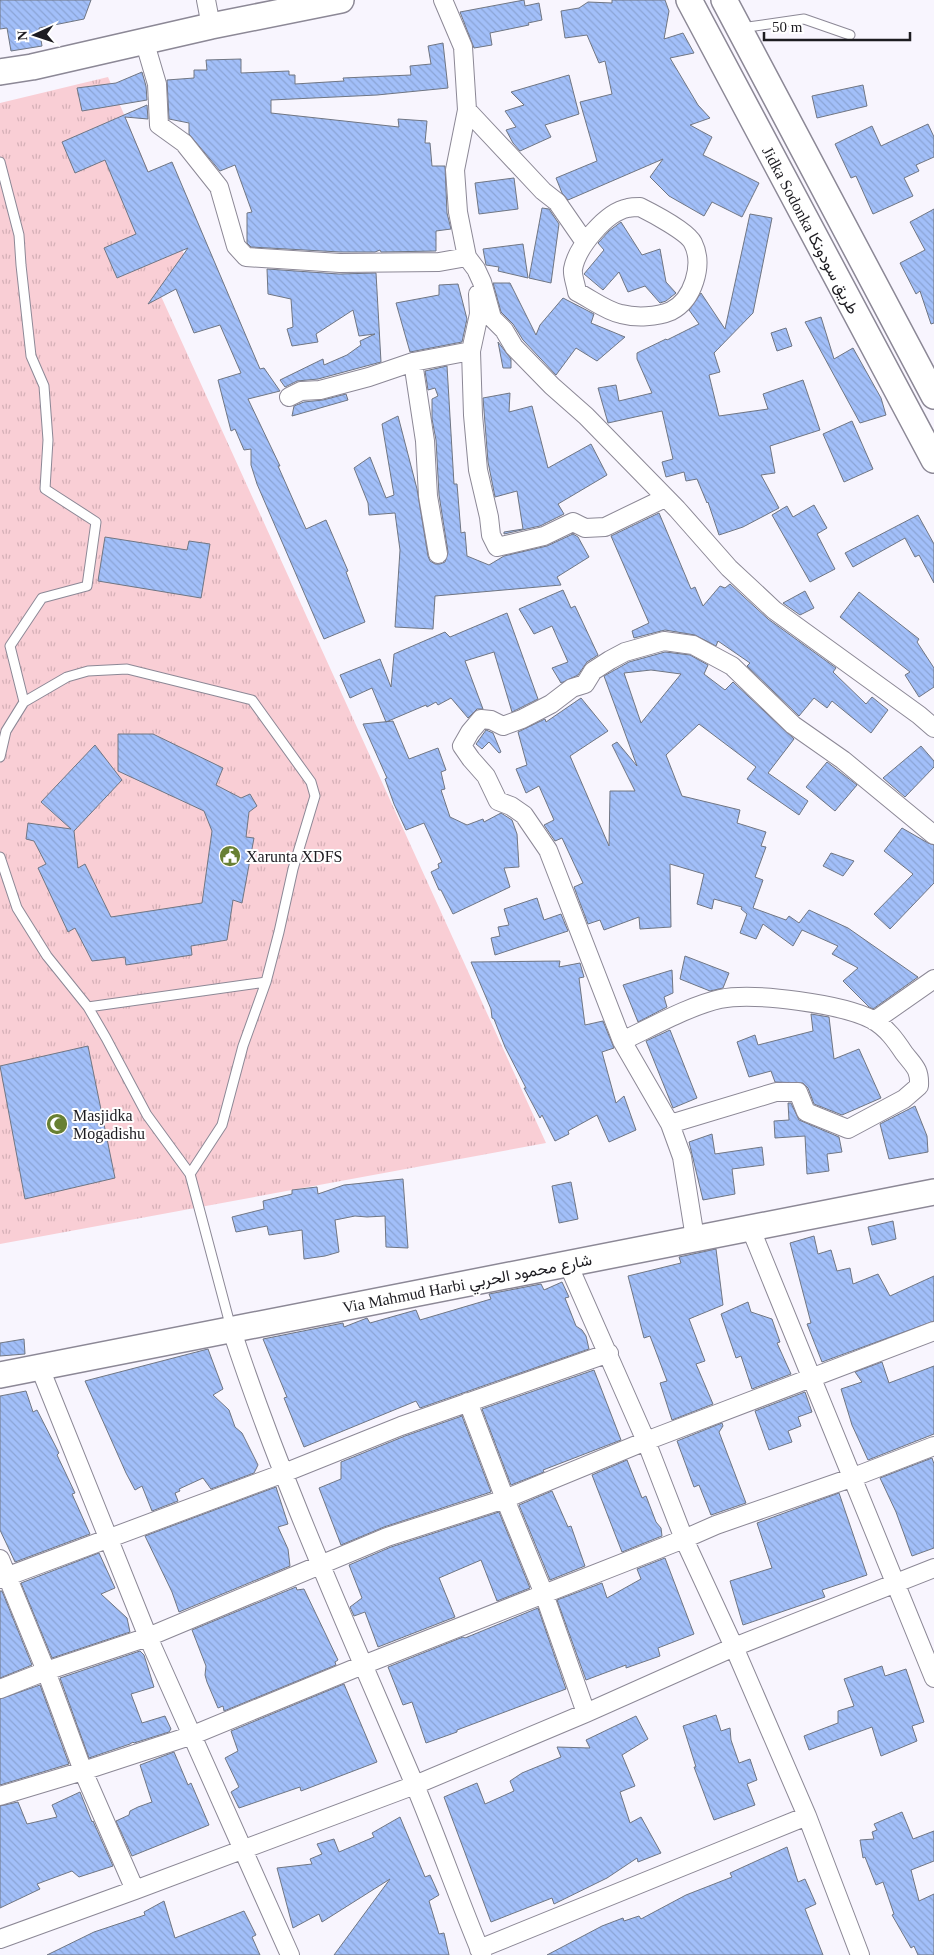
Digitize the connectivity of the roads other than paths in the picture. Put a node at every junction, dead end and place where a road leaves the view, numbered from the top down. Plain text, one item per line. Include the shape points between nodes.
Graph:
1 (206, 0) edge
2 (341, 0) edge
3 (442, 0) edge
4 (689, 0) edge
5 (724, 0) edge
6 (211, 26) junction
7 (738, 29) junction
8 (850, 35) dead end
9 (144, 40) junction
10 (0, 72) edge
11 (467, 110) junction
12 (0, 162) edge
13 (584, 241) junction
14 (471, 263) junction
15 (471, 351) junction
16 (413, 362) junction
17 (934, 396) edge
18 (289, 397) dead end
19 (934, 460) edge
20 (665, 498) junction
21 (438, 554) dead end
22 (24, 702) junction
23 (934, 728) edge
24 (0, 757) edge
25 (934, 835) edge
26 (0, 858) edge
27 (934, 979) edge
28 (266, 982) junction
29 (88, 1008) junction
30 (874, 1021) junction
31 (622, 1041) junction
32 (927, 1071) edge
33 (670, 1124) junction
34 (190, 1174) junction
35 (934, 1192) edge
36 (750, 1227) junction
37 (695, 1238) junction
38 (568, 1264) junction
39 (231, 1328) junction
40 (934, 1331) edge
41 (609, 1353) junction
42 (40, 1368) junction
43 (0, 1375) edge
44 (811, 1377) junction
45 (468, 1402) junction
46 (646, 1441) junction
47 (934, 1446) edge
48 (284, 1473) junction
49 (851, 1478) junction
50 (505, 1499) junction
51 (684, 1539) junction
52 (108, 1540) junction
53 (0, 1559) edge
54 (322, 1565) junction
55 (934, 1568) edge
56 (4, 1578) edge
57 (896, 1583) junction
58 (544, 1594) junction
59 (148, 1637) junction
60 (734, 1647) junction
61 (363, 1665) junction
62 (46, 1671) junction
63 (934, 1678) edge
64 (0, 1689) edge
65 (586, 1713) junction
66 (193, 1735) junction
67 (83, 1772) junction
68 (415, 1784) junction
69 (0, 1796) edge
70 (807, 1816) junction
71 (242, 1850) junction
72 (135, 1890) junction
73 (0, 1939) edge
74 (481, 1952) edge
75 (290, 1955) edge
76 (860, 1955) edge

1 - 6 street
2 - 6 main road
3 - 11 street via 463,47
4 - 19 main road, Jidka Sodonka طريق سودونكا
5 - 7 main road, Jidka Sodonka طريق سودونكا
6 - 9 main road
7 - 8 lane via 804,19
7 - 17 main road, Jidka Sodonka طريق سودونكا
9 - 10 main road
9 - 14 street via 157,84 159,126 184,143 219,187 236,246 246,257 340,263
11 - 13 street via 557,202
11 - 14 street via 455,170 458,212
12 - 22 lane via 19,235 31,356 44,386 48,440 45,489 96,522 87,586 42,598 10,646
13 - 13 street via 573,269 577,292 620,314 654,315 672,310 691,289 697,274 694,244 688,236 640,207 611,215
14 - 15 street via 479,314
14 - 20 street via 482,282 492,318 514,347
15 - 16 street
15 - 20 street via 478,470 491,535 497,547 544,536 572,522 585,528 605,527
16 - 18 street
16 - 21 street
20 - 23 street via 729,568 774,610
22 - 24 lane via 6,731
22 - 28 lane via 67,677 88,670 127,668 252,700 312,782 315,796 293,869
25 - 31 street via 842,760 792,725 732,666 693,645 664,641 625,652 593,671 585,684 572,688 551,704 522,719 503,726 481,719 462,746 486,776 498,801 524,816 548,850
26 - 29 lane via 17,908 48,956
27 - 30 street
28 - 29 lane
28 - 34 lane via 243,1046 222,1125
29 - 34 lane via 147,1115
30 - 31 street via 833,1006 763,998 722,999 706,1003
30 - 32 street
31 - 33 street
32 - 33 street via 919,1086 904,1100 848,1128 806,1112 798,1092 776,1092
33 - 37 street via 682,1157
34 - 39 lane
35 - 36 main road, Via Mahmud Harbi شارع محمود الحربي
36 - 37 main road, Via Mahmud Harbi شارع محمود الحربي
36 - 44 street
37 - 38 main road, Via Mahmud Harbi شارع محمود الحربي
38 - 39 main road, Via Mahmud Harbi شارع محمود الحربي
38 - 41 street
39 - 42 main road, Via Mahmud Harbi شارع محمود الحربي
39 - 48 street
40 - 44 street
41 - 45 street
41 - 46 street
42 - 43 main road, Via Mahmud Harbi شارع محمود الحربي
42 - 52 street
44 - 46 street
44 - 49 street
45 - 48 street
45 - 50 street
46 - 50 street
46 - 51 street
47 - 49 street
48 - 52 street
48 - 54 street
49 - 51 street
49 - 57 street
50 - 54 street via 387,1537
50 - 58 street
51 - 58 street
51 - 60 street
52 - 56 street
52 - 59 street
53 - 56 street
54 - 59 street
54 - 61 street
55 - 57 street
56 - 62 street
57 - 60 street
57 - 63 street
58 - 61 street
58 - 65 street
59 - 62 street
59 - 66 street
60 - 65 street
60 - 70 street
61 - 66 street
61 - 68 street
62 - 64 street
62 - 67 street
65 - 68 street
66 - 67 street
66 - 71 street
67 - 69 street
67 - 72 street
68 - 71 street
68 - 74 street
70 - 74 street
70 - 76 street
71 - 72 street
71 - 75 street
72 - 73 street

